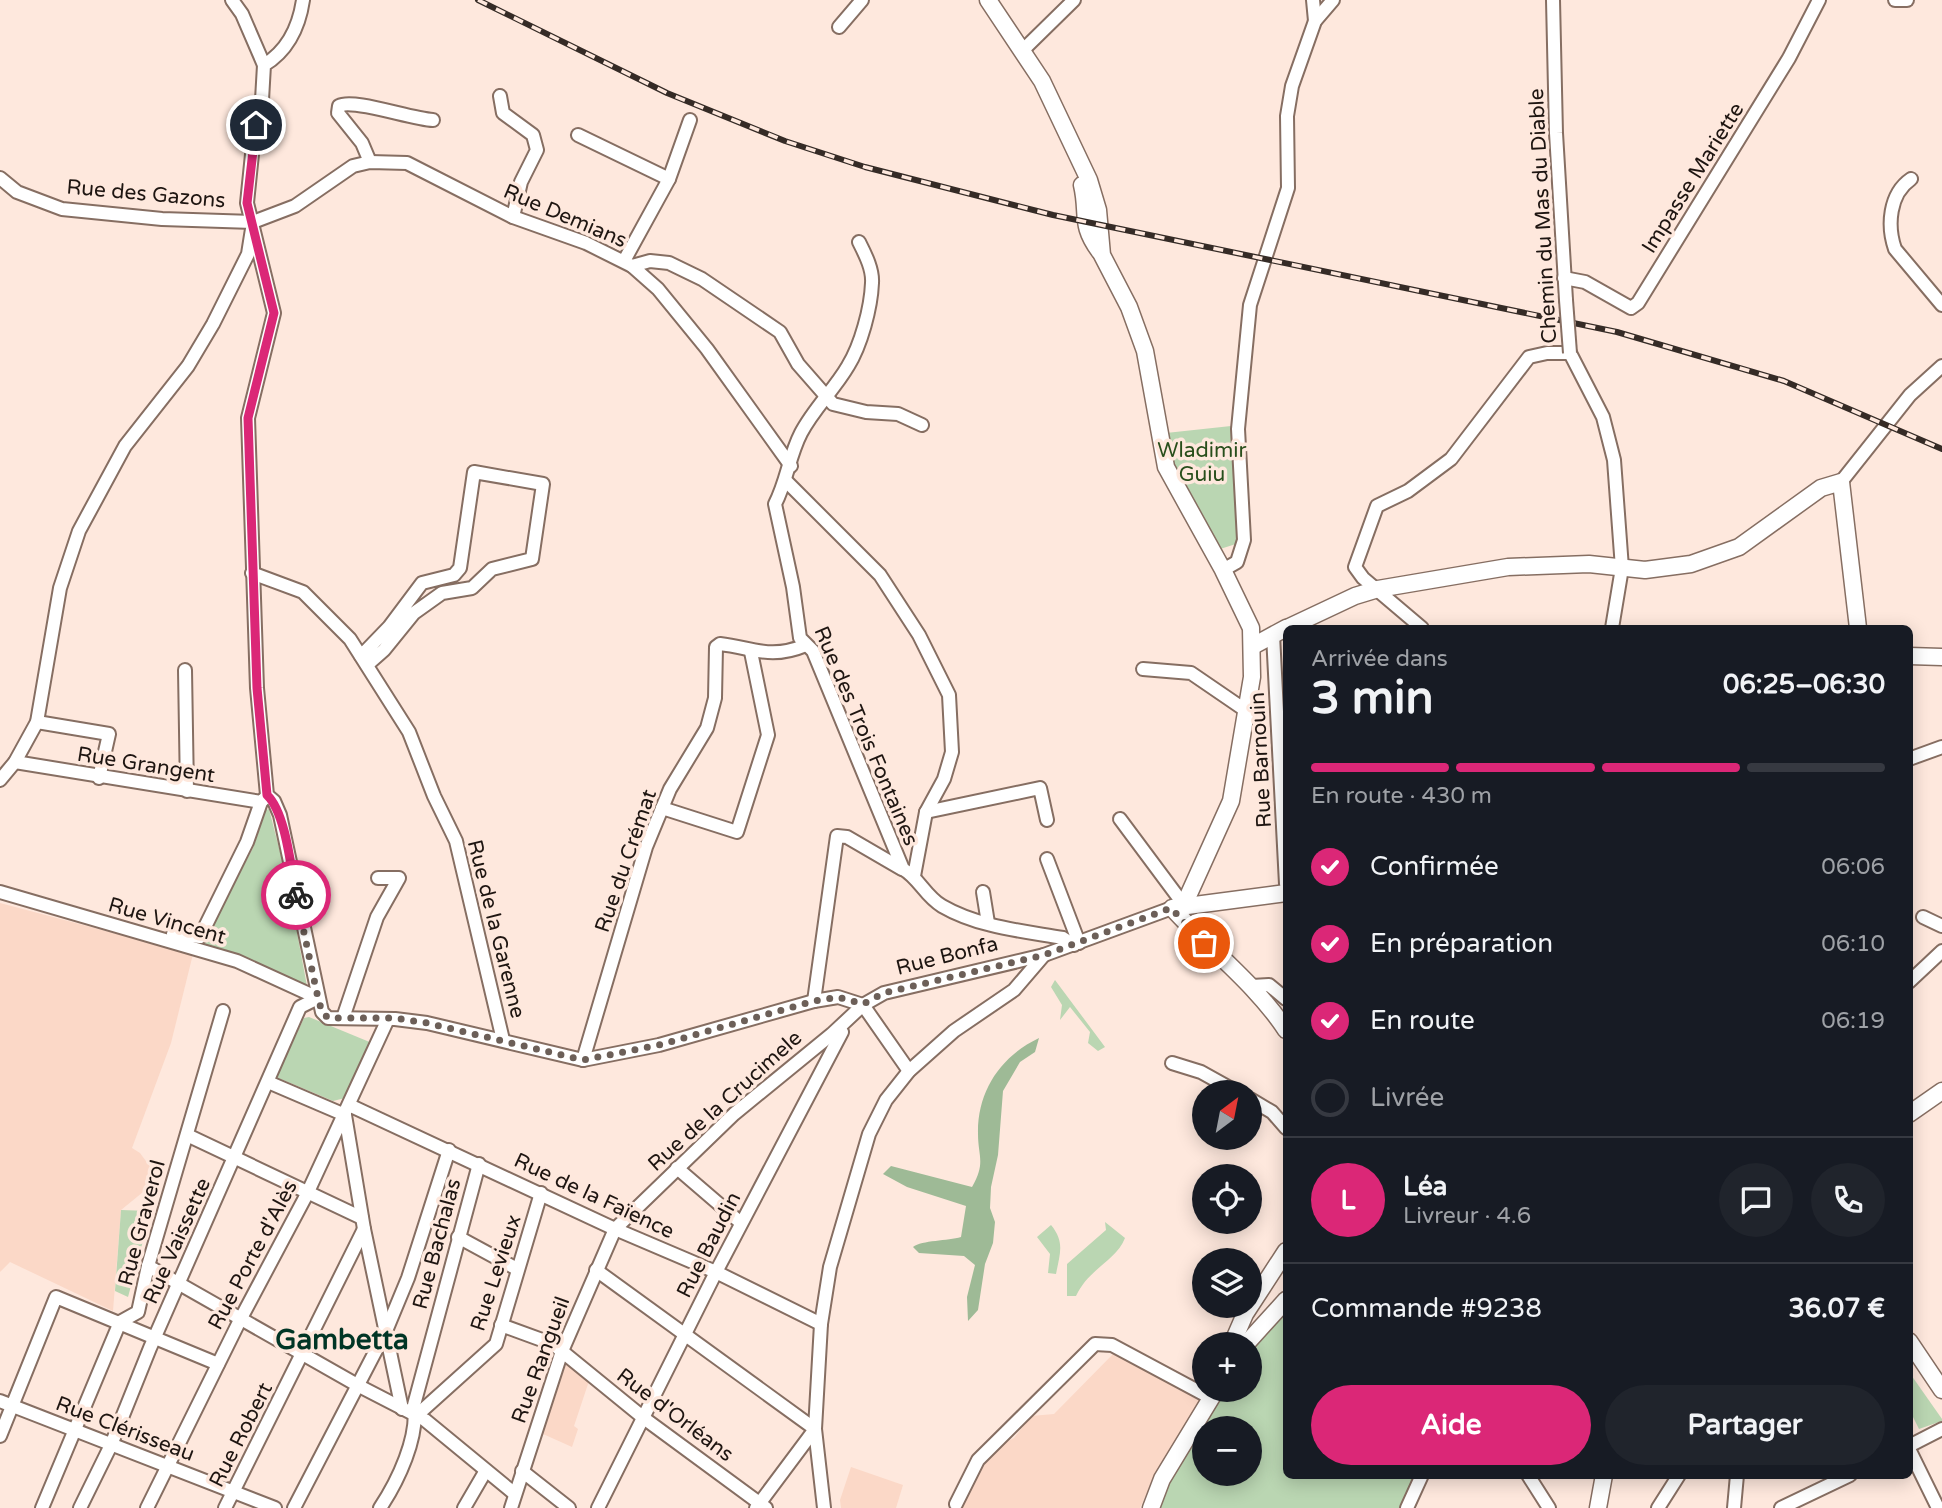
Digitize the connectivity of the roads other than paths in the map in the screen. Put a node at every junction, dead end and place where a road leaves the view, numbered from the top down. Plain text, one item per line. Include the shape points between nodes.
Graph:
1 (232, 0) edge
2 (303, 0) edge
3 (862, 0) edge
4 (988, 0) edge
5 (1074, 0) edge
6 (1313, 0) edge
7 (1332, 0) edge
8 (1553, 0) edge
9 (1819, 0) edge
10 (1895, 0) edge
11 (1907, 0) edge
12 (1315, 21) junction
13 (839, 27) dead end
14 (1023, 50) junction
15 (264, 65) junction
16 (500, 96) dead end
17 (432, 120) dead end
18 (690, 120) dead end
19 (578, 135) dead end
20 (370, 162) junction
21 (0, 178) edge
22 (669, 179) junction
23 (1911, 179) dead end
24 (513, 217) junction
25 (253, 222) junction
26 (859, 242) dead end
27 (628, 263) junction
28 (1564, 278) junction
29 (1942, 305) edge
30 (1570, 353) junction
31 (1942, 366) edge
32 (825, 396) junction
33 (922, 425) dead end
34 (791, 467) junction
35 (787, 482) junction
36 (1841, 482) junction
37 (1622, 568) junction
38 (1223, 570) junction
39 (252, 573) junction
40 (1378, 589) junction
41 (1307, 624) edge
42 (1419, 625) edge
43 (1612, 625) edge
44 (1858, 625) edge
45 (1282, 631) edge
46 (806, 645) junction
47 (1253, 646) junction
48 (751, 652) junction
49 (1913, 656) edge
50 (1942, 657) edge
51 (364, 661) junction
52 (1143, 668) dead end
53 (185, 670) dead end
54 (1281, 684) edge
55 (1248, 712) junction
56 (37, 722) junction
57 (1942, 747) edge
58 (1913, 758) edge
59 (15, 762) junction
60 (1283, 764) edge
61 (99, 778) junction
62 (0, 780) edge
63 (187, 791) junction
64 (264, 799) junction
65 (662, 808) junction
66 (926, 812) junction
67 (1120, 819) dead end
68 (1047, 820) dead end
69 (1047, 859) dead end
70 (909, 873) junction
71 (378, 878) dead end
72 (0, 892) edge
73 (983, 892) dead end
74 (1283, 893) edge
75 (1177, 906) junction
76 (74, 914) junction
77 (1923, 917) dead end
78 (988, 923) junction
79 (1942, 926) edge
80 (1077, 944) junction
81 (1942, 951) edge
82 (1044, 955) junction
83 (1913, 978) edge
84 (1252, 986) junction
85 (1283, 997) edge
86 (318, 998) junction
87 (814, 1001) junction
88 (863, 1004) junction
89 (223, 1011) dead end
90 (343, 1018) junction
91 (387, 1018) junction
92 (1283, 1026) edge
93 (503, 1040) junction
94 (583, 1060) junction
95 (1172, 1063) dead end
96 (909, 1071) junction
97 (1215, 1080) edge
98 (268, 1082) junction
99 (1942, 1091) edge
100 (1262, 1106) edge
101 (347, 1110) junction
102 (1913, 1111) edge
103 (1283, 1125) edge
104 (187, 1135) junction
105 (449, 1150) junction
106 (235, 1157) junction
107 (479, 1164) junction
108 (677, 1168) junction
109 (307, 1194) junction
110 (541, 1194) junction
111 (741, 1223) junction
112 (363, 1224) junction
113 (615, 1228) junction
114 (458, 1237) junction
115 (1283, 1256) edge
116 (148, 1266) junction
117 (517, 1269) junction
118 (596, 1270) junction
119 (716, 1272) junction
120 (180, 1283) junction
121 (1283, 1303) edge
122 (240, 1320) junction
123 (120, 1322) junction
124 (821, 1324) junction
125 (501, 1325) junction
126 (386, 1331) junction
127 (1237, 1332) edge
128 (1257, 1332) edge
129 (687, 1333) junction
130 (155, 1337) junction
131 (1913, 1347) edge
132 (562, 1351) junction
133 (303, 1355) junction
134 (218, 1364) junction
135 (1192, 1384) edge
136 (359, 1386) junction
137 (1942, 1390) edge
138 (1209, 1402) edge
139 (6, 1403) edge
140 (402, 1409) junction
141 (421, 1418) junction
142 (645, 1419) junction
143 (815, 1429) junction
144 (1942, 1429) edge
145 (75, 1432) junction
146 (0, 1436) edge
147 (111, 1445) junction
148 (1913, 1445) edge
149 (1913, 1455) edge
150 (170, 1467) junction
151 (522, 1471) junction
152 (485, 1472) junction
153 (1420, 1479) edge
154 (1531, 1479) edge
155 (1603, 1479) edge
156 (1676, 1479) edge
157 (1737, 1479) edge
158 (1842, 1479) edge
159 (233, 1493) junction
160 (515, 1493) junction
161 (956, 1504) dead end
162 (761, 1506) edge
163 (42, 1508) edge
164 (80, 1508) edge
165 (147, 1508) edge
166 (225, 1508) edge
167 (275, 1508) edge
168 (295, 1508) edge
169 (380, 1508) edge
170 (464, 1508) edge
171 (511, 1508) edge
172 (569, 1508) edge
173 (598, 1508) edge
174 (824, 1508) edge
175 (1151, 1508) edge
176 (1408, 1508) edge
177 (1549, 1508) edge
178 (1598, 1508) edge
179 (1658, 1508) edge
180 (1734, 1508) edge
181 (1781, 1508) edge
182 (1938, 1508) edge

1 - 15 street
2 - 15 street via 285,48
3 - 13 street
4 - 14 street
5 - 14 street
6 - 12 street
7 - 12 street
8 - 28 street, Chemin du Mas du Diable
9 - 28 street, Impasse Mariette via 1789,58 1638,303 1631,308 1585,282
10 - 11 street
12 - 38 street via 1292,86 1287,116 1288,188 1250,305 1238,429 1244,540 1237,562
14 - 38 street via 1074,152 1086,201 1085,229 1129,307 1145,351 1166,467
15 - 25 street via 247,203
16 - 24 street via 503,113 533,135 537,149 521,181
17 - 20 street via 411,119 359,103 339,106 338,113 362,143
18 - 22 street
19 - 22 street
20 - 24 street, Rue Demians via 407,163
20 - 25 street, Rue Demians via 354,166 295,206
21 - 25 street, Rue des Gazons via 17,192 62,209
22 - 27 street
23 - 29 street via 1897,192 1892,239 1895,249
24 - 27 street, Rue Demians
25 - 39 street via 274,313 248,418
25 - 56 street via 248,254 213,324 188,366 125,446 79,531 60,588
26 - 32 street, Rue des Trois Fontaines via 873,281 849,365
27 - 32 street via 669,263 702,279 780,332 798,364
27 - 34 street, Rue Demians via 658,289 707,349
28 - 30 street, Chemin du Mas du Diable, bridge
30 - 37 street, Chemin du Mas du Diable via 1603,417 1611,449
30 - 40 street via 1529,358 1451,459 1408,491 1377,506 1355,566
31 - 36 street via 1910,396
32 - 33 street via 833,404 898,414
32 - 34 street, Rue des Trois Fontaines via 800,435
34 - 35 street, Rue des Trois Fontaines
35 - 46 street, Rue des Trois Fontaines via 775,504 800,638
35 - 66 street via 880,575 919,635 949,695 952,752
36 - 37 street via 1821,488 1739,547 1691,564
36 - 44 street
37 - 40 street via 1589,564 1508,567
37 - 43 street, Chemin du Mas du Diable
38 - 47 street via 1251,628
39 - 51 street, Rue de la Garenne via 303,592 350,639
39 - 64 street
40 - 41 street
40 - 42 street
45 - 47 street
45 - 54 street, Rue Barnouin
46 - 48 street, Rue du Crémat via 789,652
46 - 70 street, Rue des Trois Fontaines via 813,651
47 - 55 street
48 - 65 street, Rue du Crémat via 726,645 716,648 715,698 707,728
48 - 65 street via 768,734 737,832
49 - 50 street
51 - 51 street via 442,593 472,589 492,569 532,559 543,484 474,472 460,568 454,575 422,583
51 - 93 street, Rue de la Garenne via 409,732 456,841
52 - 55 street via 1191,673
53 - 63 street
54 - 60 street, Rue Barnouin
55 - 75 street via 1231,800
56 - 59 street
56 - 61 street via 108,734
57 - 58 street
59 - 61 street, Rue Grangent
59 - 62 street
61 - 63 street, Rue Grangent
63 - 64 street, Rue Grangent
64 - 76 street via 200,937
64 - 86 street via 274,801 279,815
65 - 94 street, Rue du Crémat via 646,847
66 - 68 street via 1040,788
66 - 70 street
67 - 75 street
69 - 80 street
70 - 78 street, Rue des Trois Fontaines via 939,904
70 - 87 street via 847,837 837,836
71 - 90 street via 399,878 377,917
72 - 76 street, Rue Vincent
73 - 78 street
74 - 75 street, Rue Bonfa
75 - 80 street, Rue Bonfa
75 - 84 street via 1215,954
76 - 86 street, Rue Vincent via 237,961
77 - 79 street
78 - 80 street, Rue des Trois Fontaines
80 - 82 street, Rue Bonfa
81 - 83 street
82 - 88 street, Rue Bonfa via 884,993
82 - 96 street via 1014,990 954,1031
84 - 85 street via 1269,985
84 - 92 street
86 - 90 street, Rue Vincent via 328,1018
86 - 98 street, Rue Vaissette via 300,1007
87 - 88 street via 838,997
87 - 94 street via 659,1045
88 - 96 street
88 - 108 street, Rue de la Crucimele
88 - 111 street, Rue Baudin via 835,1041
89 - 104 street, Rue Graverol
90 - 91 street
91 - 93 street
91 - 101 street, Rue Porte d'Alès
93 - 94 street
95 - 97 street
96 - 124 street via 886,1100 869,1134 830,1267
98 - 101 street, Rue de la Faïence
98 - 106 street, Rue Vaissette
99 - 102 street
100 - 103 street
101 - 105 street, Rue de la Faïence
101 - 109 street, Rue Porte d'Alès
101 - 112 street
104 - 106 street
104 - 116 street, Rue Graverol
105 - 107 street, Rue de la Faïence
105 - 126 street
106 - 109 street
106 - 120 street, Rue Vaissette
107 - 110 street, Rue de la Faïence
107 - 114 street, Rue Bachalas
108 - 111 street
108 - 113 street, Rue de la Crucimele
109 - 112 street
109 - 122 street, Rue Porte d'Alès
110 - 113 street, Rue de la Faïence
110 - 117 street, Rue Levieux
111 - 119 street, Rue Baudin
112 - 126 street
112 - 133 street, Rue Robert
113 - 118 street, Rue Rangueil
113 - 119 street, Rue de la Faïence
114 - 117 street
114 - 141 street, Rue Bachalas via 414,1405
115 - 127 street
116 - 120 street
116 - 123 street, Rue Graverol via 138,1312
117 - 125 street, Rue Levieux
118 - 129 street
118 - 132 street, Rue Rangueil
119 - 124 street, Rue de la Faïence
119 - 129 street, Rue Baudin
120 - 122 street
120 - 130 street, Rue Vaissette
121 - 128 street
122 - 133 street
122 - 134 street, Rue Porte d'Alès
123 - 130 street
123 - 139 street via 56,1297
123 - 145 street, Rue Graverol
124 - 143 street
125 - 132 street, Rue d'Orléans
125 - 141 street, Rue Levieux via 496,1344
126 - 136 street
126 - 140 street
129 - 142 street, Rue Baudin
129 - 143 street
130 - 134 street
130 - 147 street, Rue Vaissette
131 - 137 street
132 - 142 street, Rue d'Orléans
132 - 151 street, Rue Rangueil
133 - 136 street
133 - 159 street, Rue Robert
134 - 150 street, Rue Porte d'Alès
135 - 161 street via 1121,1350 1101,1343 1091,1348 978,1460
136 - 140 street
136 - 168 street
138 - 175 street via 1162,1479
139 - 145 street, Rue Clérisseau
139 - 146 street
140 - 141 street
141 - 152 street
141 - 169 street, Rue Bachalas
142 - 162 street, Rue d'Orléans
142 - 173 street, Rue Baudin
143 - 162 street
143 - 174 street
144 - 148 street
145 - 147 street, Rue Clérisseau
145 - 163 street, Rue Graverol
147 - 150 street, Rue Clérisseau
147 - 164 street, Rue Vaissette
149 - 182 street
150 - 159 street, Rue Clérisseau
150 - 165 street, Rue Porte d'Alès
151 - 160 street, Rue Rangueil
151 - 172 street
152 - 160 street
152 - 170 street
153 - 176 street
154 - 177 street
155 - 178 street
156 - 179 street
157 - 180 street
158 - 181 street
159 - 166 street, Rue Robert
159 - 167 street, Rue Clérisseau
160 - 171 street, Rue Rangueil

